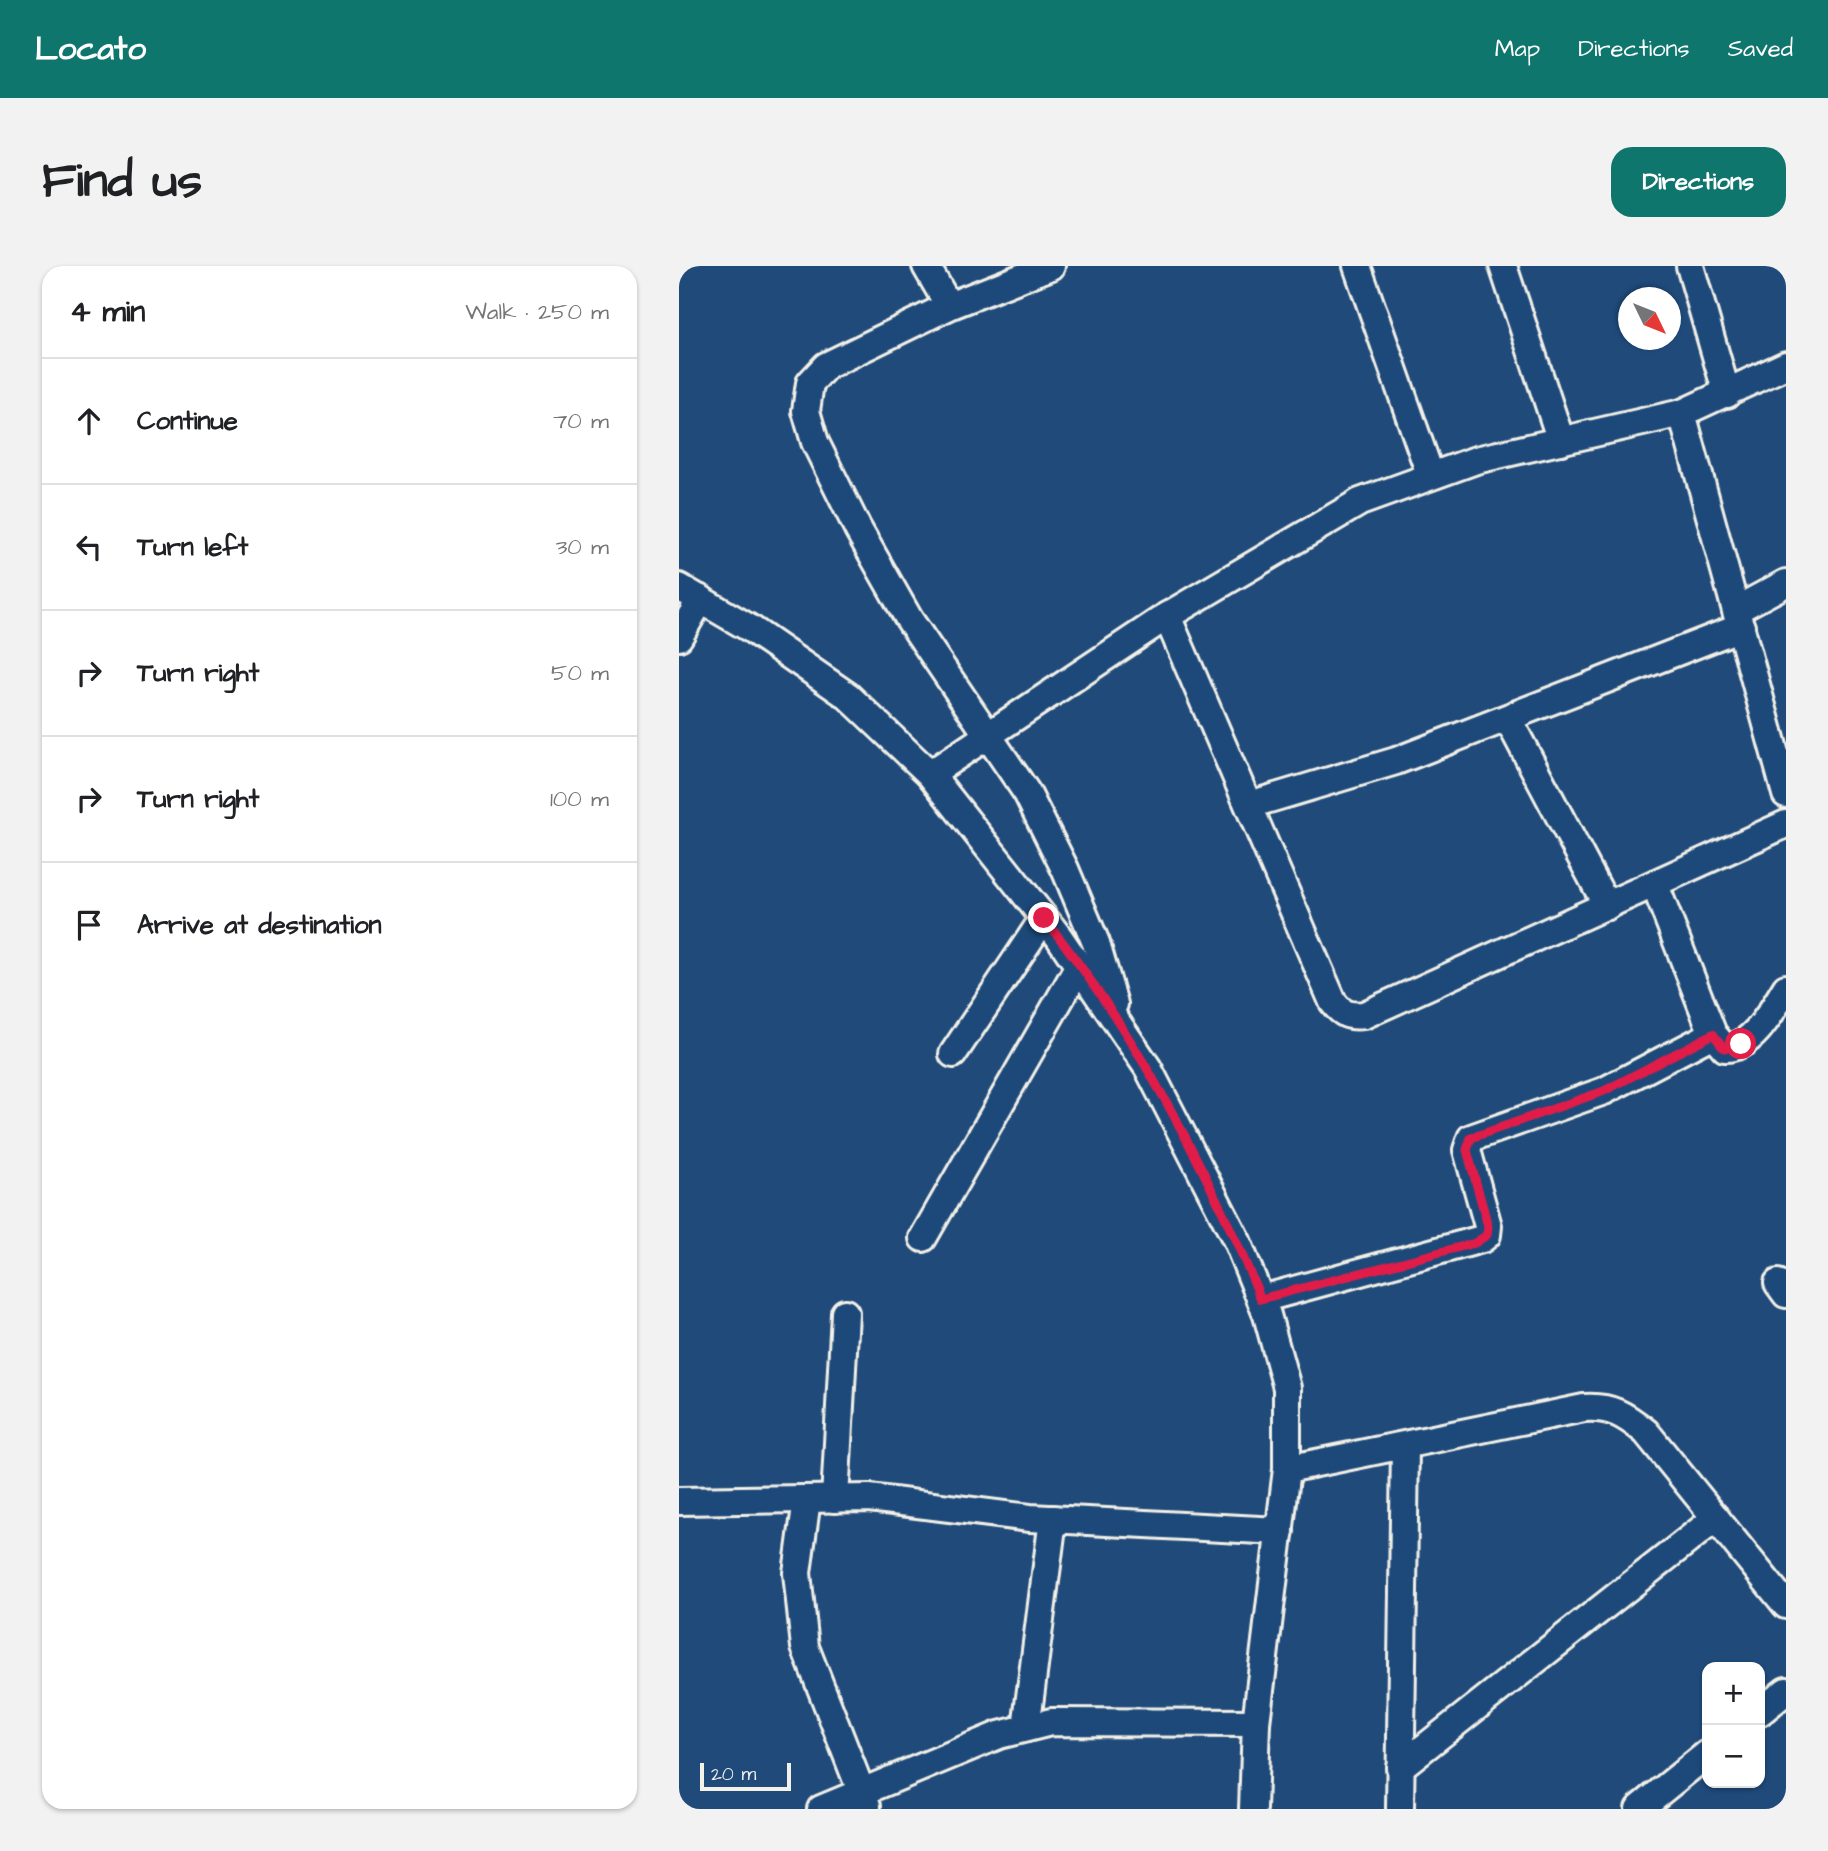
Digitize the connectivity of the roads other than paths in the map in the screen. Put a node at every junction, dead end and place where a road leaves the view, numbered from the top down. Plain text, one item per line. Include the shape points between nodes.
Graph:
1 (926, 266) edge
2 (1051, 266) edge
3 (1357, 266) edge
4 (1503, 266) edge
5 (1690, 266) edge
6 (949, 306) junction
7 (1786, 365) edge
8 (1727, 394) junction
9 (1682, 413) junction
10 (1561, 441) junction
11 (1430, 474) junction
12 (1786, 583) edge
13 (690, 593) edge
14 (1167, 616) junction
15 (1738, 619) junction
16 (679, 637) edge
17 (1508, 719) junction
18 (987, 736) junction
19 (930, 774) junction
20 (1786, 794) edge
21 (1249, 806) junction
22 (1786, 824) edge
23 (1655, 885) junction
24 (1607, 906) junction
25 (1044, 918) junction
26 (1079, 966) junction
27 (1786, 988) edge
28 (1122, 1029) junction
29 (1713, 1034) junction
30 (953, 1054) dead end
31 (923, 1238) dead end
32 (1261, 1299) junction
33 (845, 1313) dead end
34 (1405, 1446) junction
35 (1287, 1469) junction
36 (807, 1499) junction
37 (835, 1499) junction
38 (679, 1501) edge
39 (1716, 1518) junction
40 (1053, 1519) junction
41 (1280, 1531) junction
42 (1786, 1605) edge
43 (1786, 1691) edge
44 (1765, 1708) edge
45 (1256, 1723) junction
46 (1026, 1728) junction
47 (1702, 1758) edge
48 (1400, 1768) junction
49 (864, 1801) edge
50 (821, 1809) edge
51 (1253, 1809) edge
52 (1400, 1809) edge
53 (1639, 1809) edge

1 - 6 street
2 - 6 street
3 - 11 street
4 - 10 street
5 - 8 street
6 - 18 street via 825,366 810,383 806,411 815,442 865,541 909,619
7 - 8 street
8 - 9 street
9 - 10 street
9 - 15 street
10 - 11 street
11 - 14 street via 1360,502
12 - 15 street
13 - 16 street
13 - 19 street via 848,696
14 - 18 street
14 - 21 street
15 - 17 street
15 - 20 street
17 - 21 street via 1396,761
17 - 24 street
18 - 19 street
18 - 28 street via 1027,793 1065,869 1096,943
19 - 25 street
21 - 24 street via 1333,1002 1340,1012 1352,1016 1364,1015
22 - 23 street
23 - 24 street
23 - 29 street
25 - 26 street
25 - 30 street
26 - 28 street
26 - 31 street
27 - 29 street via 1741,1044 1724,1048
28 - 32 street via 1148,1068 1237,1241
29 - 32 street via 1604,1091 1471,1138 1467,1150 1488,1226 1482,1239
32 - 35 street via 1287,1388
33 - 37 street
34 - 35 street
34 - 39 street via 1605,1407 1646,1432
34 - 48 street
35 - 41 street
36 - 37 street
36 - 38 street
36 - 49 street via 797,1573 805,1647
37 - 40 street via 869,1498
39 - 42 street
39 - 48 street
40 - 41 street
40 - 46 street
41 - 45 street
43 - 44 street
45 - 46 street via 1093,1720
45 - 51 street
46 - 49 street via 999,1735
47 - 53 street
48 - 52 street
49 - 50 street

